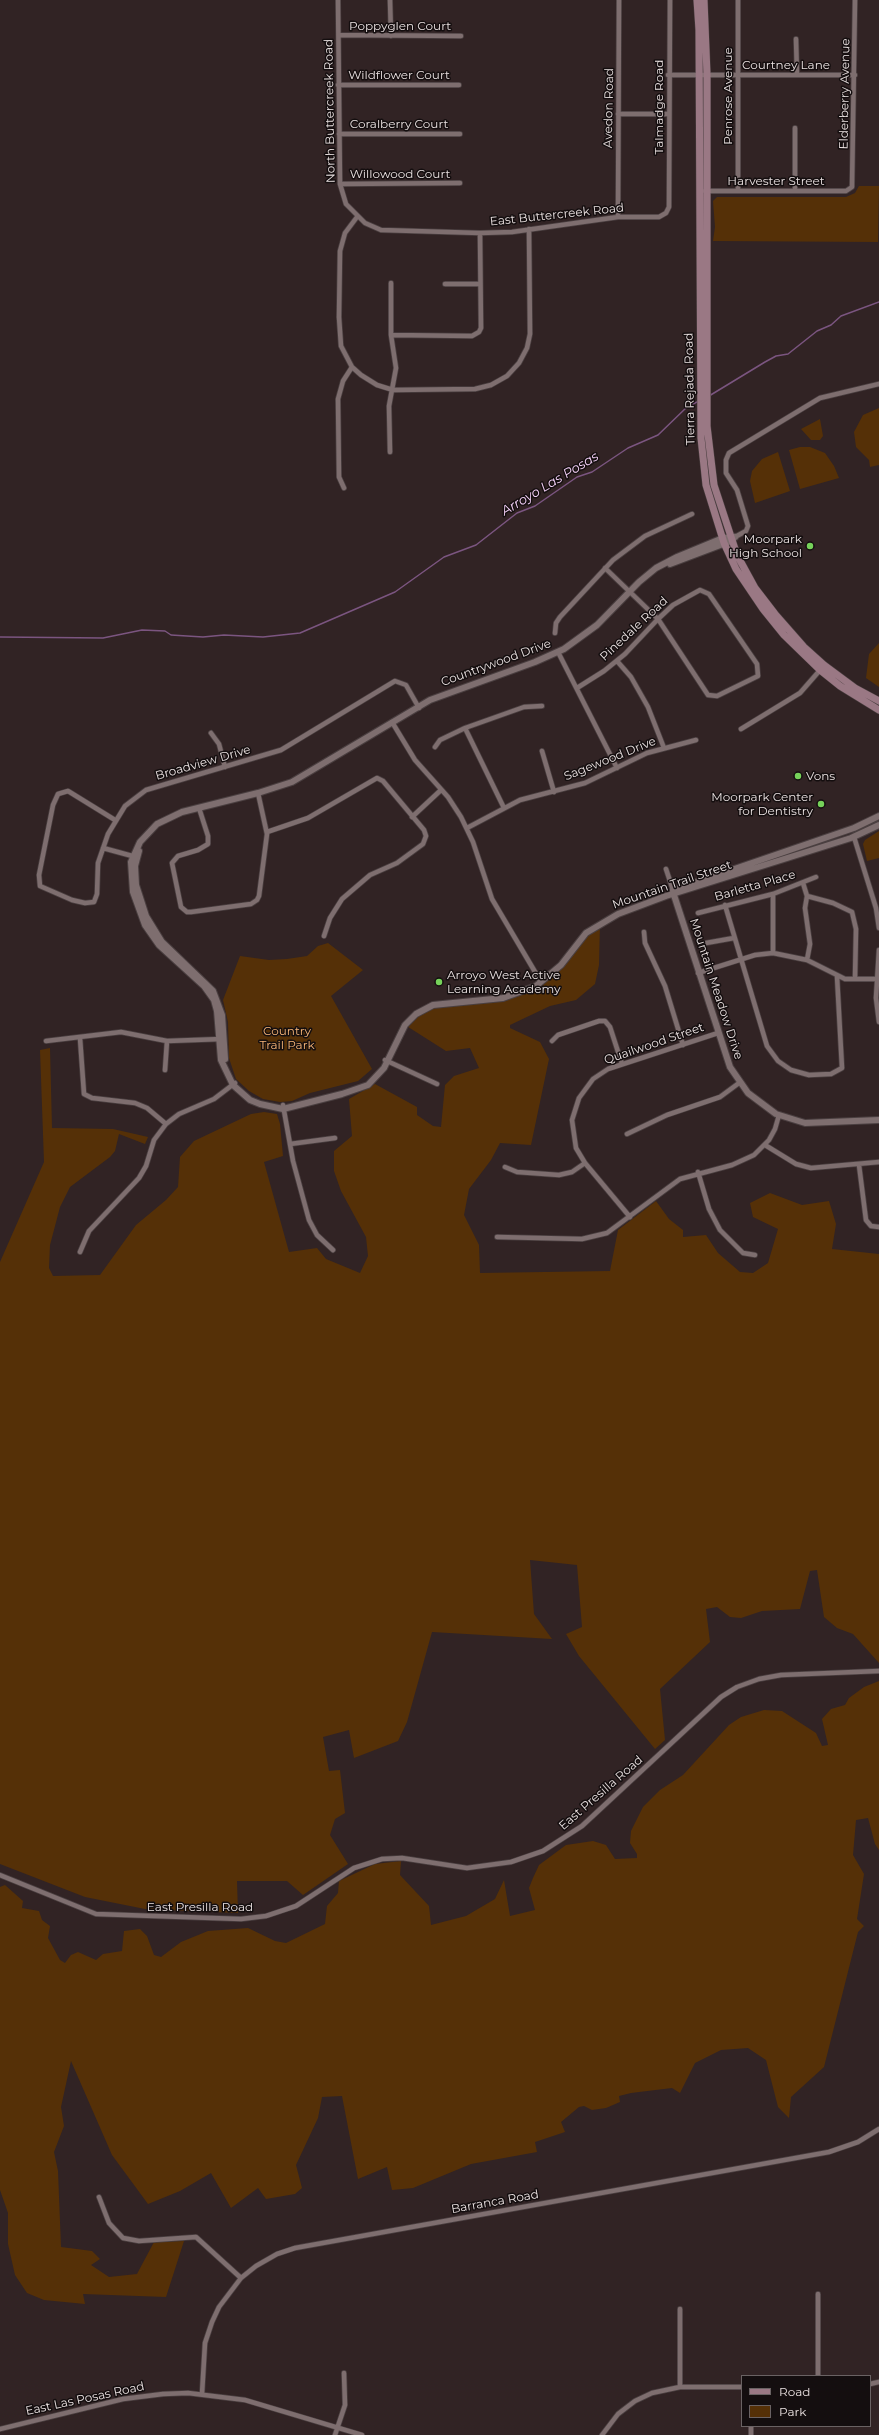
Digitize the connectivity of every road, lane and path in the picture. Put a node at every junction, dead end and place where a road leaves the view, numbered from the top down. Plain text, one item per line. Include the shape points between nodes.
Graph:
1 (338, 0) edge
2 (390, 0) edge
3 (619, 0) edge
4 (670, 0) edge
5 (697, 0) edge
6 (704, 0) edge
7 (738, 0) edge
8 (855, 0) edge
9 (339, 35) junction
10 (391, 36) junction
11 (461, 36) dead end
12 (796, 39) dead end
13 (699, 74) junction
14 (707, 74) junction
15 (668, 75) junction
16 (737, 75) junction
17 (796, 75) junction
18 (855, 75) junction
19 (459, 84) dead end
20 (338, 85) junction
21 (618, 114) junction
22 (668, 114) junction
23 (795, 128) dead end
24 (339, 134) junction
25 (460, 134) dead end
26 (460, 183) dead end
27 (340, 184) junction
28 (852, 187) joint
29 (699, 191) junction
30 (707, 191) junction
31 (738, 191) junction
32 (795, 191) junction
33 (666, 214) joint
34 (357, 216) junction
35 (618, 217) junction
36 (529, 229) junction
37 (480, 233) junction
38 (391, 283) dead end
39 (445, 284) dead end
40 (480, 284) junction
41 (391, 335) junction
42 (352, 367) junction
43 (879, 384) edge
44 (393, 390) junction
45 (705, 448) junction
46 (390, 452) dead end
47 (344, 488) dead end
48 (692, 514) dead end
49 (728, 539) junction
50 (605, 568) junction
51 (630, 593) junction
52 (658, 619) junction
53 (555, 633) dead end
54 (559, 654) junction
55 (617, 660) junction
56 (822, 668) junction
57 (576, 688) junction
58 (879, 701) edge
59 (542, 706) dead end
60 (419, 708) junction
61 (879, 710) edge
62 (393, 723) junction
63 (465, 728) junction
64 (741, 728) dead end
65 (211, 733) dead end
66 (696, 740) dead end
67 (435, 747) dead end
68 (664, 748) junction
69 (542, 751) dead end
70 (225, 767) junction
71 (617, 768) junction
72 (441, 790) junction
73 (554, 792) junction
74 (258, 795) junction
75 (504, 808) junction
76 (200, 810) junction
77 (879, 816) edge
78 (412, 817) junction
79 (115, 820) junction
80 (879, 825) edge
81 (467, 828) junction
82 (267, 832) junction
83 (854, 837) junction
84 (103, 848) junction
85 (134, 857) junction
86 (666, 869) dead end
87 (816, 878) dead end
88 (804, 883) junction
89 (673, 892) junction
90 (773, 894) junction
91 (807, 896) junction
92 (725, 905) junction
93 (877, 907) edge
94 (698, 913) dead end
95 (879, 928) edge
96 (644, 932) dead end
97 (324, 936) dead end
98 (734, 938) junction
99 (706, 943) dead end
100 (879, 950) edge
101 (773, 953) junction
102 (740, 959) junction
103 (807, 960) junction
104 (698, 973) junction
105 (837, 976) junction
106 (855, 979) junction
107 (876, 979) junction
108 (541, 981) junction
109 (879, 1022) edge
110 (718, 1033) junction
111 (80, 1038) junction
112 (221, 1039) junction
113 (46, 1041) dead end
114 (167, 1041) junction
115 (552, 1041) dead end
116 (683, 1045) junction
117 (386, 1060) junction
118 (622, 1064) junction
119 (165, 1070) dead end
120 (739, 1083) junction
121 (234, 1084) junction
122 (437, 1084) dead end
123 (283, 1107) junction
124 (779, 1116) junction
125 (879, 1120) edge
126 (166, 1124) junction
127 (628, 1134) dead end
128 (335, 1138) dead end
129 (290, 1144) junction
130 (765, 1145) junction
131 (879, 1162) edge
132 (586, 1163) junction
133 (859, 1165) junction
134 (505, 1167) dead end
135 (698, 1172) junction
136 (630, 1217) junction
137 (879, 1227) edge
138 (497, 1237) dead end
139 (333, 1250) dead end
140 (80, 1252) dead end
141 (755, 1255) dead end
142 (879, 1671) edge
143 (0, 1875) edge
144 (879, 2129) edge
145 (99, 2197) dead end
146 (241, 2278) junction
147 (818, 2294) dead end
148 (680, 2309) dead end
149 (344, 2373) dead end
150 (818, 2375) edge
151 (680, 2387) junction
152 (741, 2387) edge
153 (202, 2394) junction
154 (337, 2427) junction
155 (0, 2429) edge
156 (335, 2435) edge
157 (362, 2435) edge
158 (602, 2435) edge

1 - 9 street, North Buttercreek Road
2 - 10 street
3 - 21 street, Avedon Road
4 - 15 street, Talmadge Road
5 - 13 main road, Tierra Rejada Road
6 - 14 main road, Tierra Rejada Road
7 - 16 street, Penrose Avenue
8 - 18 street, Elderberry Avenue
9 - 10 street, Poppyglen Court
9 - 20 street, North Buttercreek Road
10 - 11 street, Poppyglen Court
12 - 17 street
13 - 14 street, Courtney Lane
13 - 15 street, Courtney Lane
13 - 29 main road, Tierra Rejada Road
14 - 16 street, Courtney Lane
14 - 30 main road, Tierra Rejada Road
15 - 22 street, Talmadge Road
16 - 17 street, Courtney Lane
16 - 31 street, Penrose Avenue
17 - 18 street, Courtney Lane
18 - 28 street, Elderberry Avenue
19 - 20 street, Wildflower Court
20 - 24 street, North Buttercreek Road
21 - 22 street
21 - 35 street, Avedon Road
22 - 33 street, Talmadge Road via 669,207
23 - 32 street
24 - 25 street, Coralberry Court
24 - 27 street, North Buttercreek Road
26 - 27 street, Willowood Court
27 - 34 street, North Buttercreek Road via 344,199
28 - 32 street, Harvester Street via 846,191
29 - 30 street, Harvester Street
29 - 45 main road, Tierra Rejada Road via 700,380
30 - 31 street, Harvester Street
30 - 45 main road, Tierra Rejada Road
31 - 32 street, Harvester Street
33 - 35 street, East Buttercreek Road via 659,217
34 - 37 street, East Buttercreek Road via 377,229 391,232
34 - 42 street via 345,233 340,251 340,338 341,346
35 - 36 street, East Buttercreek Road
36 - 37 street, East Buttercreek Road
36 - 44 street via 530,334 527,348 519,363 507,376 491,385 475,389
37 - 40 street
38 - 41 street
39 - 40 street
40 - 41 street via 481,328 478,334
41 - 44 street via 396,368
42 - 44 street via 369,381
42 - 47 street via 343,381 338,399 339,477
43 - 49 street via 820,398 729,453 726,473 737,490 748,526 746,531
44 - 46 street via 389,406
45 - 49 main road, Tierra Rejada Road via 706,485
48 - 50 street via 645,536
49 - 51 street, Countrywood Drive via 664,563 648,574
49 - 56 main road, Tierra Rejada Road via 736,569 763,609 784,635
50 - 51 street
50 - 53 street via 560,617 556,623
51 - 52 street
51 - 54 street, Countrywood Drive
52 - 52 street, Pinedale Road via 710,696 757,678 757,664 707,592 698,591 684,598
52 - 55 street, Pinedale Road
54 - 57 street
54 - 60 street, Countrywood Drive via 451,691
55 - 57 street, Pinedale Road
55 - 68 street via 631,677 644,701
56 - 58 main road, Tierra Rejada Road
56 - 61 main road, Tierra Rejada Road via 840,686
56 - 64 street via 800,693
57 - 71 street
59 - 63 street via 524,707
60 - 62 street, Countrywood Drive
60 - 70 street, Broadview Drive via 406,685 395,681 288,746
62 - 72 street via 415,760
62 - 74 street, Countrywood Drive via 292,782
63 - 67 street via 440,740
63 - 75 street
65 - 70 street via 219,744
66 - 68 street, Sagewood Drive
68 - 71 street, Sagewood Drive via 640,756
69 - 73 street
70 - 79 street, Broadview Drive via 146,790 129,802
71 - 73 street, Sagewood Drive via 584,783
72 - 78 street
72 - 81 street
73 - 75 street, Sagewood Drive via 520,800
74 - 76 street, Countrywood Drive
74 - 82 street
75 - 81 street, Sagewood Drive
76 - 82 street via 208,844 178,856 172,863 184,911 251,904 257,900
76 - 85 street, Countrywood Drive via 171,816 157,824 146,833
77 - 89 street, Mountain Trail Street via 854,828
78 - 82 street via 383,781 377,778 308,818
78 - 97 street via 425,833 426,840 396,862 370,874 348,892 332,912
79 - 84 street, Broadview Drive
79 - 84 street, Broadview Drive via 71,793 60,792 54,805 39,884 45,890 62,897 85,903 94,902 97,894 97,867
80 - 83 street, Mountain Trail Street
81 - 108 street via 492,899
83 - 89 street, Mountain Trail Street
83 - 93 street
84 - 85 street
85 - 112 street, Mountain Trail Street via 131,872 133,892 145,925 159,945 209,992 218,1011
86 - 89 street, Mountain Meadow Drive
87 - 88 street, Barletta Place
88 - 90 street, Barletta Place
88 - 91 street
89 - 104 street, Mountain Meadow Drive
89 - 108 street, Mountain Trail Street via 623,909 588,928 557,966
90 - 92 street, Barletta Place
90 - 101 street
91 - 103 street via 805,908 810,944
91 - 106 street via 833,903 852,912 856,935
92 - 94 street, Barletta Place
92 - 98 street
93 - 95 street
96 - 116 street via 645,943 665,986
98 - 99 street
98 - 102 street
100 - 107 street
101 - 102 street
101 - 103 street
102 - 104 street
102 - 105 street via 771,1053 796,1072 835,1073 843,1066
103 - 105 street
104 - 110 street, Mountain Meadow Drive
105 - 106 street
106 - 107 street
107 - 109 street
108 - 117 street, Mountain Trail Street via 523,992 503,998 445,1002 425,1009 405,1025
110 - 116 street, Quailwood Street
110 - 120 street, Mountain Meadow Drive via 730,1067
111 - 113 street
111 - 114 street via 122,1032
111 - 126 street via 84,1094 92,1098 112,1098 135,1103 147,1108
112 - 114 street
112 - 121 street, Mountain Trail Street via 223,1068
114 - 119 street
115 - 118 street via 558,1035 599,1020 605,1021 610,1027
116 - 118 street, Quailwood Street
117 - 122 street
117 - 123 street, Mountain Trail Street via 378,1075 368,1085 357,1090
118 - 132 street, Quailwood Street via 593,1079 575,1108 572,1126 575,1145
120 - 124 street, Mountain Meadow Drive via 757,1101
120 - 127 street via 720,1097 667,1115
121 - 123 street, Mountain Trail Street via 250,1100 272,1108
121 - 126 street via 214,1099 179,1114
123 - 129 street
124 - 125 street, Mountain Meadow Drive via 817,1124
124 - 130 street via 775,1129
126 - 140 street via 154,1140 146,1166 139,1178 89,1231
128 - 129 street
129 - 139 street via 311,1225 320,1239
130 - 133 street via 790,1161 811,1168
130 - 135 street via 741,1161
131 - 133 street
132 - 134 street via 572,1172 559,1175 516,1172
132 - 136 street, Quailwood Street
133 - 137 street via 866,1220 871,1226
135 - 136 street via 672,1183
135 - 141 street via 709,1208 720,1230 743,1253
136 - 138 street via 614,1229 594,1237
142 - 143 street, East Presilla Road via 781,1675 759,1678 737,1687 721,1697 582,1826 543,1851 511,1862 467,1868 402,1858 382,1859 354,1868 287,1909 266,1916 241,1919 96,1914
144 - 146 street, Barranca Road via 858,2142 829,2152 295,2248 264,2261
145 - 146 street via 109,2223 123,2238 139,2241 196,2237
146 - 153 street, Barranca Road via 226,2296 209,2330 205,2343
147 - 150 street
148 - 151 street
149 - 154 street via 345,2405
151 - 152 street
151 - 158 street via 660,2390 635,2401 612,2420
153 - 154 street, East Las Posas Road via 245,2400
153 - 155 street, East Las Posas Road via 137,2397 84,2407
154 - 156 street
154 - 157 street, East Las Posas Road

